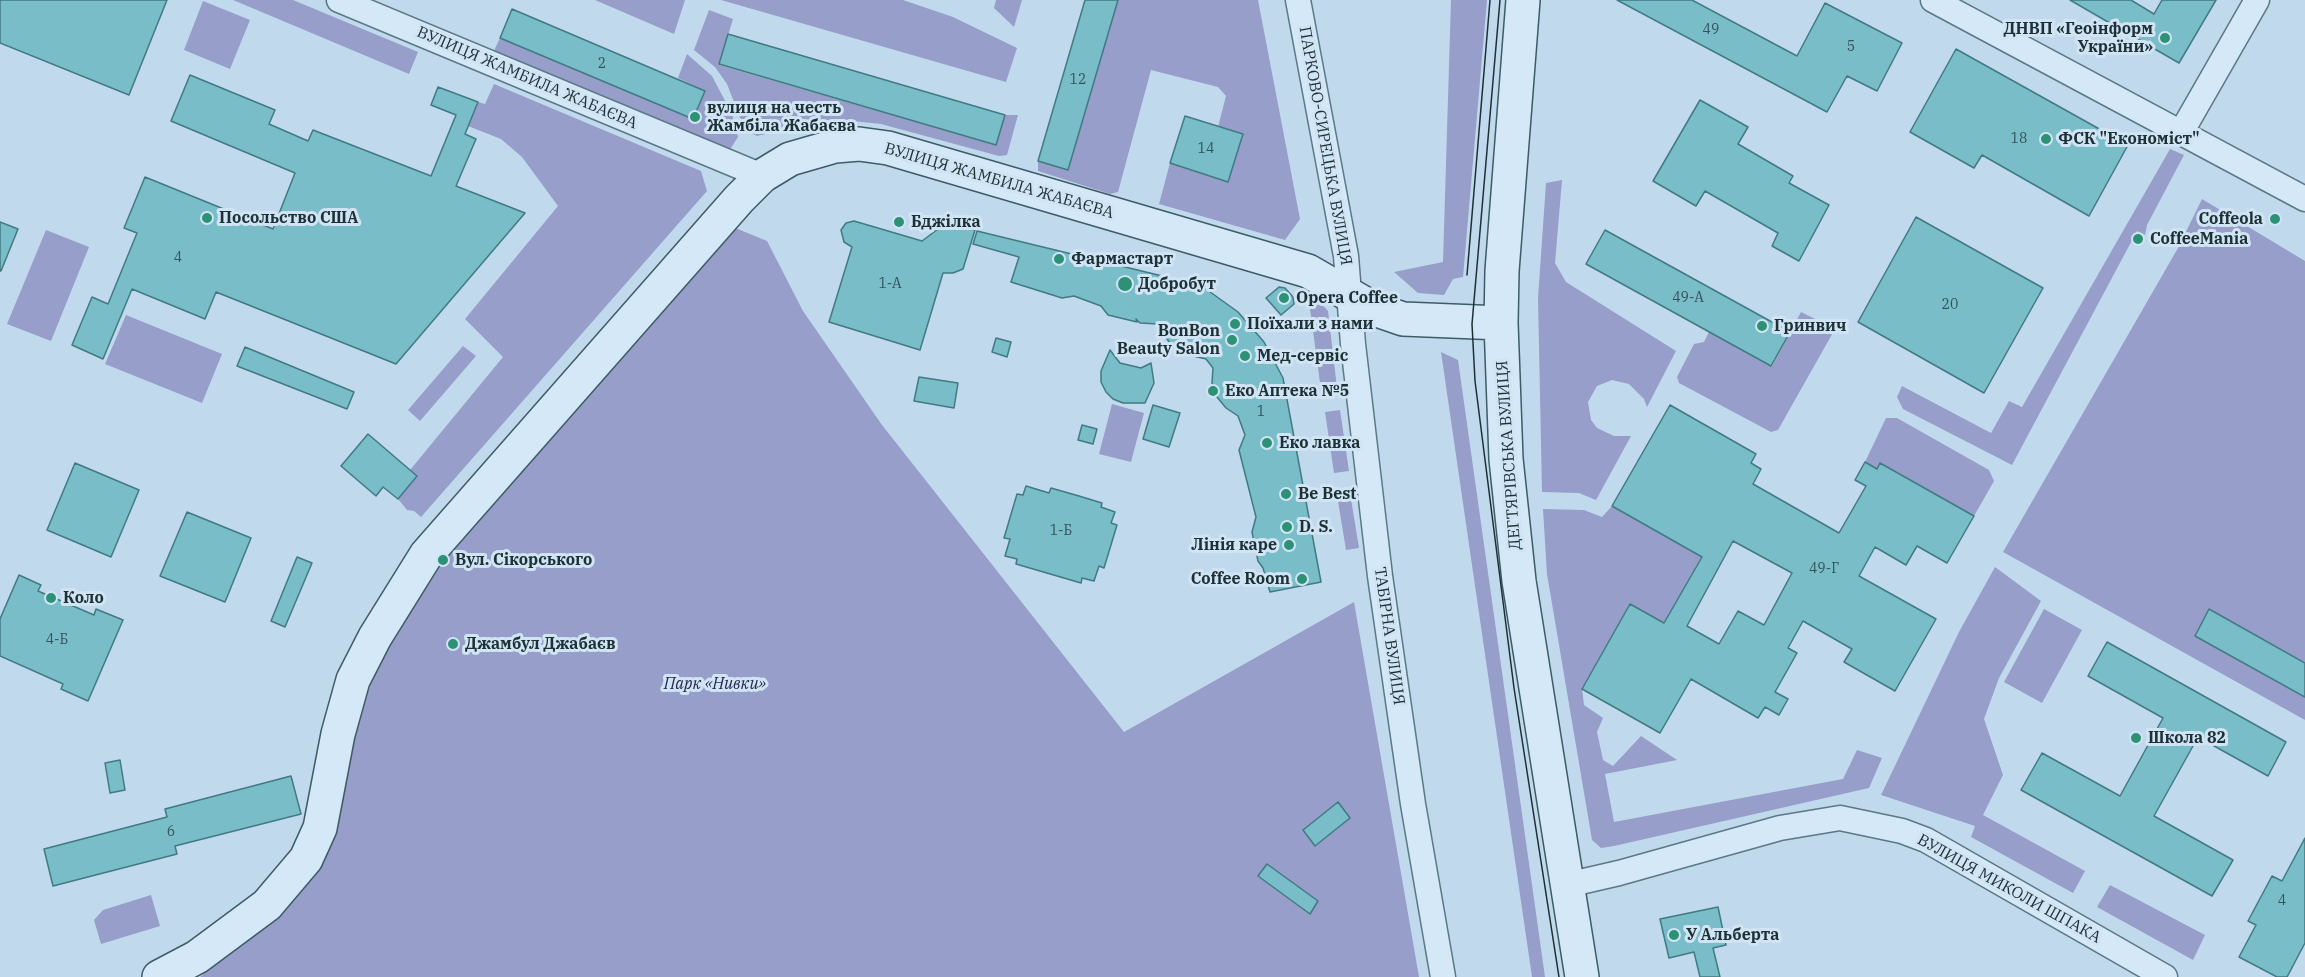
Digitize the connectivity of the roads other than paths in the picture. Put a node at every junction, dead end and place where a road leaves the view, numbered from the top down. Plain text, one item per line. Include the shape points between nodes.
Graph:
1 (339, 0) edge
2 (1298, 0) edge
3 (1523, 0) edge
4 (1933, 0) edge
5 (2257, 0) edge
6 (2182, 132) junction
7 (762, 176) junction
8 (2305, 199) edge
9 (1349, 292) junction
10 (1501, 324) junction
11 (1567, 885) junction
12 (159, 977) edge
13 (1443, 977) edge
14 (1582, 977) edge
15 (2165, 977) edge

1 - 7 street, ВУЛИЦЯ ЖАМБИЛА ЖАБАЄВА
2 - 9 street, ПАРКОВО-СИРЕЦЬКА ВУЛИЦЯ via 1346,256
3 - 10 street, ДЕГТЯРІВСЬКА ВУЛИЦЯ
4 - 6 street
5 - 6 street
6 - 8 street
7 - 9 street, ВУЛИЦЯ ЖАМБИЛА ЖАБАЄВА via 790,159 835,146 888,148 1308,271
7 - 12 street via 426,555 353,680 320,828 306,859 267,905 197,957
9 - 10 street, ВУЛИЦЯ ЖАМБИЛА ЖАБАЄВА via 1374,309 1403,320
9 - 13 street, ТАБІРНА ВУЛИЦЯ via 1380,576
10 - 11 street, ДЕГТЯРІВСЬКА ВУЛИЦЯ via 1509,505
11 - 14 street, ДЕГТЯРІВСЬКА ВУЛИЦЯ
11 - 15 street, ВУЛИЦЯ МИКОЛИ ШПАКА via 1780,828 1840,818 1926,840

